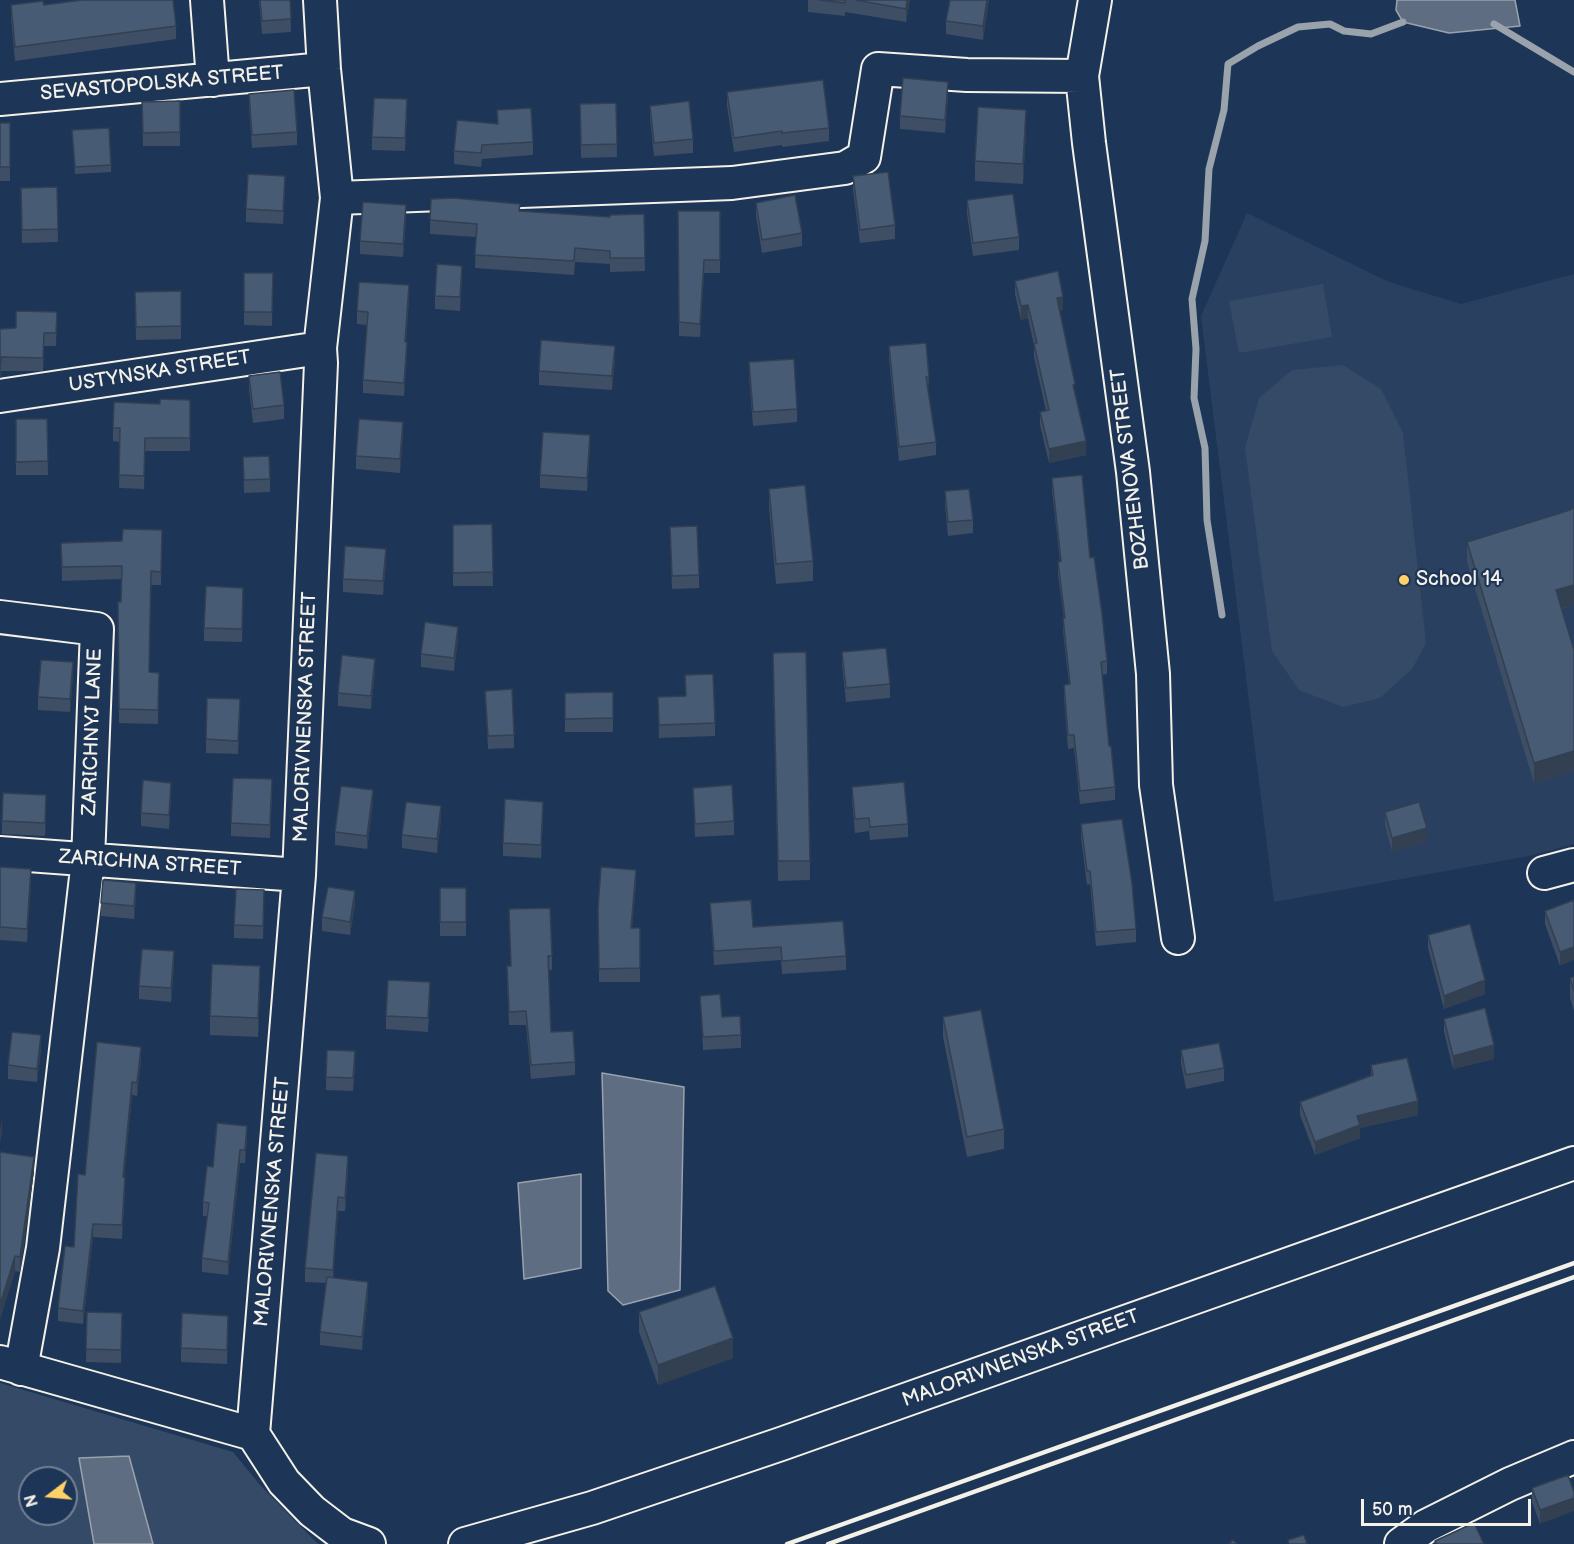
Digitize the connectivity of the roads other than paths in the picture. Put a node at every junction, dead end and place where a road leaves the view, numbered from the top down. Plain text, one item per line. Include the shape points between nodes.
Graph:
1 (207, 0) edge
2 (320, 0) edge
3 (1095, 0) edge
4 (324, 69) junction
5 (1082, 76) junction
6 (213, 80) junction
7 (0, 99) edge
8 (337, 198) junction
9 (320, 348) junction
10 (0, 396) edge
11 (0, 617) edge
12 (0, 853) edge
13 (88, 860) junction
14 (1574, 865) edge
15 (1544, 873) dead end
16 (299, 874) junction
17 (1178, 938) dead end
18 (1574, 1163) edge
19 (11, 1366) edge
20 (253, 1434) junction
21 (1574, 1457) edge
22 (369, 1544) edge
23 (465, 1544) edge
24 (1401, 1544) edge

1 - 6 street
2 - 4 street, MALORIVNENSKA STREET
3 - 5 street, BOZHENOVA STREET
4 - 6 street, SEVASTOPOLSKA STREET
4 - 8 street, MALORIVNENSKA STREET
5 - 8 street via 878,69 864,158 844,168 732,183
5 - 17 street, BOZHENOVA STREET via 1133,472 1154,674 1156,784
6 - 7 street, SEVASTOPOLSKA STREET
8 - 9 street, MALORIVNENSKA STREET
9 - 10 street, USTYNSKA STREET
9 - 16 street, MALORIVNENSKA STREET
11 - 13 street, ZARICHNYJ LANE via 96,629
12 - 13 street, ZARICHNA STREET
13 - 16 street, ZARICHNA STREET
13 - 19 street via 43,1248
14 - 15 street
16 - 20 street, MALORIVNENSKA STREET
18 - 23 street, MALORIVNENSKA STREET via 781,1444 592,1508
19 - 20 street
20 - 22 street via 284,1482 312,1511 342,1534
21 - 24 street via 1426,1526

